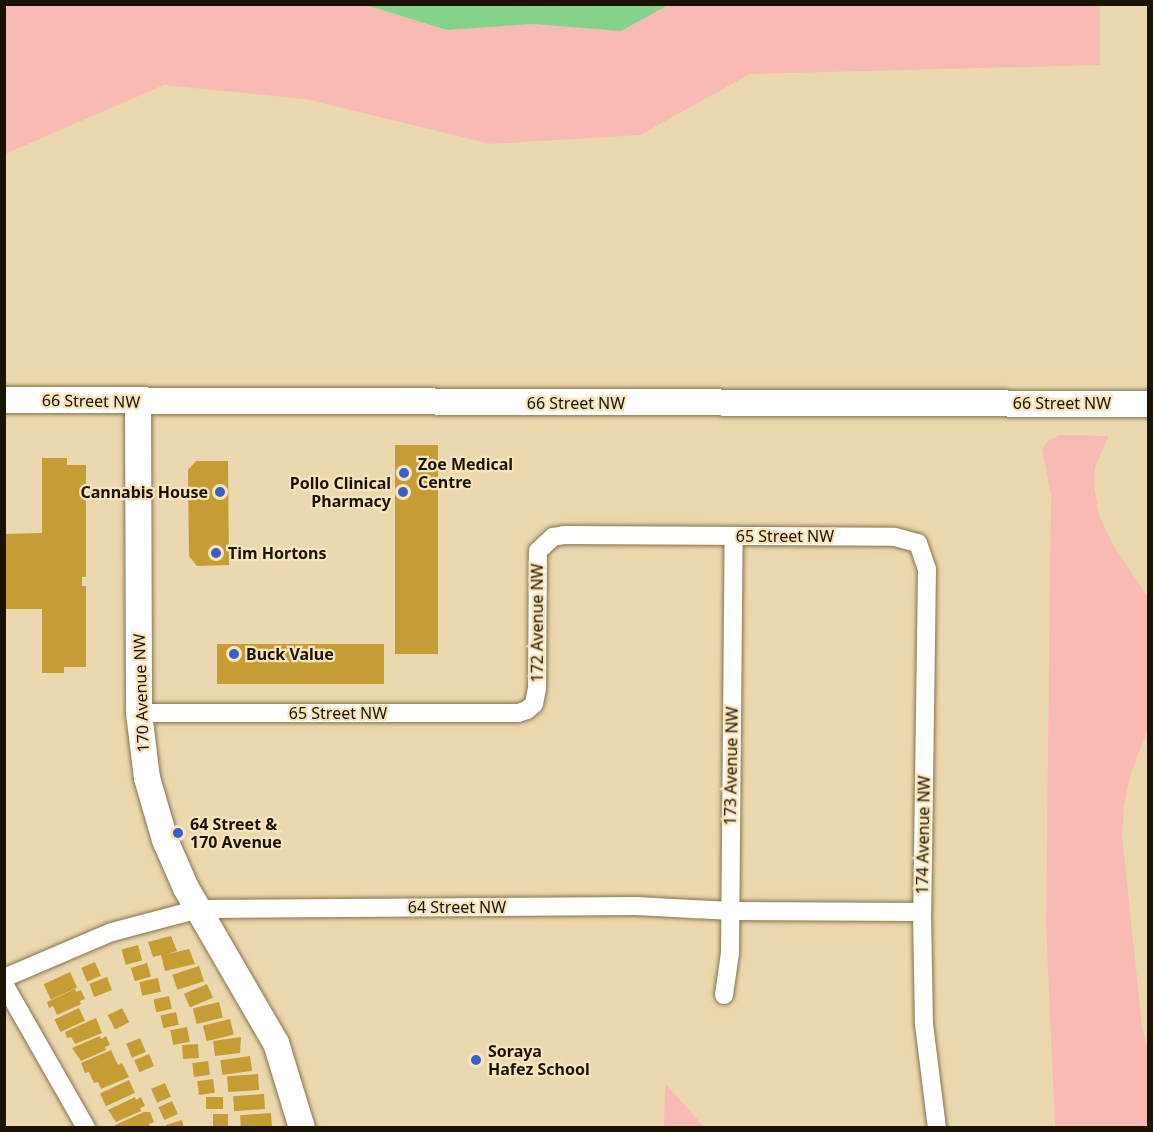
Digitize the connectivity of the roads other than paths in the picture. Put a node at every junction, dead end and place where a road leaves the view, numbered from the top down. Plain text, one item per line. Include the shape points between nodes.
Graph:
1 (4, 400) edge
2 (138, 402) junction
3 (1149, 404) edge
4 (734, 536) junction
5 (544, 543) joint
6 (918, 543) joint
7 (534, 704) joint
8 (139, 713) junction
9 (199, 909) junction
10 (730, 911) junction
11 (922, 912) junction
12 (4, 978) edge
13 (4, 984) edge
14 (724, 995) dead end
15 (86, 1128) edge
16 (302, 1128) edge
17 (937, 1128) edge

1 - 2 main road, 66 Street NW
2 - 3 main road, 66 Street NW
2 - 8 main road, 170 Avenue NW
4 - 5 street, 65 Street NW via 564,535
4 - 6 street, 65 Street NW via 895,537
4 - 10 street, 173 Avenue NW
5 - 7 street, 172 Avenue NW via 537,562
6 - 11 street, 174 Avenue NW via 927,569
7 - 8 street, 65 Street NW via 518,713
8 - 9 main road, 170 Avenue NW via 155,811 175,864
9 - 10 street, 64 Street NW via 636,906
9 - 12 street, 64 Street NW via 112,932
9 - 16 main road, 170 Avenue NW via 276,1043
10 - 11 street, 64 Street NW
10 - 14 street, 173 Avenue NW
11 - 17 street, 174 Avenue NW via 924,1024
13 - 15 street

